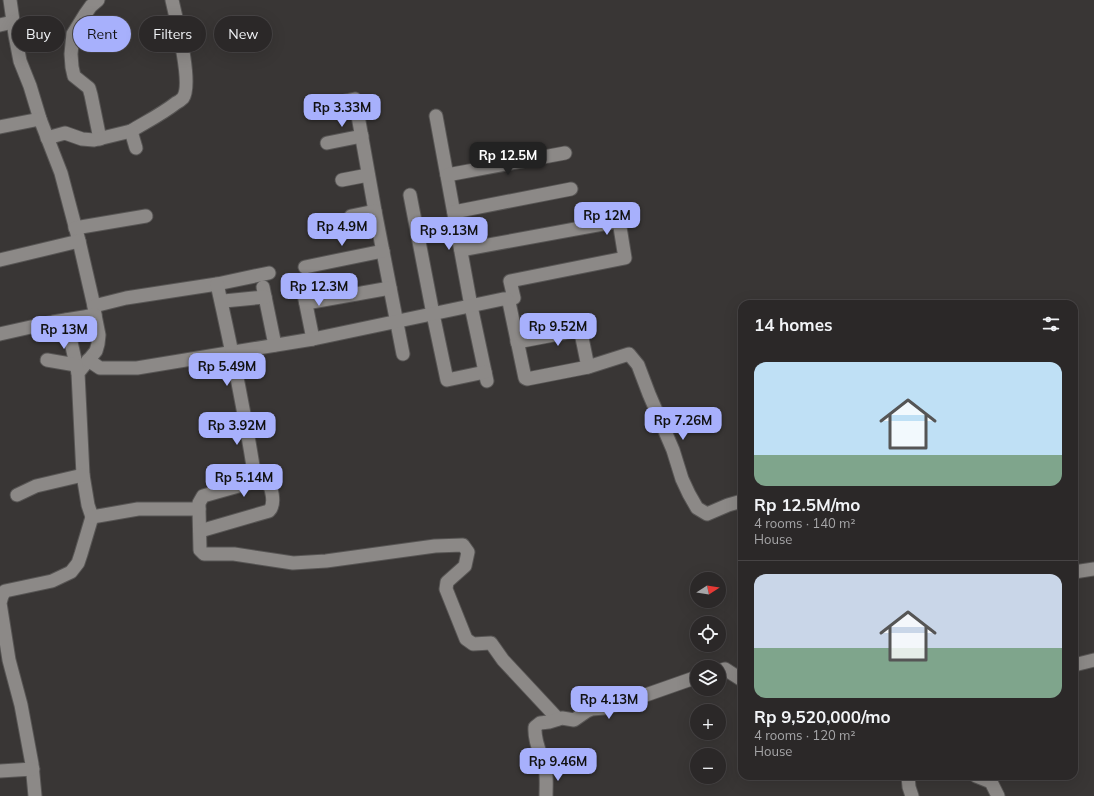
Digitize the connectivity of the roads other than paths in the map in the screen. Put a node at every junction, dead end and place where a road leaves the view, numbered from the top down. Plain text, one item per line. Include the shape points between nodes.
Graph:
1 (10, 0) edge
2 (98, 0) edge
3 (172, 0) edge
4 (6, 24) edge
5 (321, 106) dead end
6 (436, 116) dead end
7 (40, 119) junction
8 (0, 128) edge
9 (131, 132) junction
10 (362, 136) junction
11 (47, 138) junction
12 (100, 139) junction
13 (327, 143) dead end
14 (136, 148) dead end
15 (565, 153) dead end
16 (368, 175) junction
17 (447, 175) junction
18 (342, 180) dead end
19 (571, 189) dead end
20 (410, 194) dead end
21 (375, 212) junction
22 (454, 212) junction
23 (146, 216) dead end
24 (351, 216) dead end
25 (75, 228) junction
26 (79, 241) junction
27 (461, 250) junction
28 (383, 251) junction
29 (0, 260) edge
30 (305, 267) dead end
31 (269, 272) dead end
32 (301, 280) dead end
33 (217, 284) junction
34 (390, 288) junction
35 (507, 299) junction
36 (224, 301) dead end
37 (306, 303) junction
38 (471, 306) junction
39 (94, 310) junction
40 (433, 314) junction
41 (66, 320) junction
42 (397, 321) junction
43 (0, 334) edge
44 (313, 338) junction
45 (517, 342) junction
46 (275, 345) junction
47 (232, 352) junction
48 (403, 354) dead end
49 (47, 360) dead end
50 (81, 366) junction
51 (588, 367) junction
52 (254, 472) junction
53 (83, 475) junction
54 (17, 495) dead end
55 (738, 502) edge
56 (199, 508) junction
57 (92, 517) junction
58 (200, 531) junction
59 (1094, 569) edge
60 (1078, 571) edge
61 (2, 629) edge
62 (1094, 660) edge
63 (5, 662) edge
64 (1078, 664) edge
65 (726, 670) edge
66 (738, 677) edge
67 (690, 679) edge
68 (558, 719) junction
69 (32, 769) junction
70 (0, 771) edge
71 (908, 780) edge
72 (986, 780) edge
73 (35, 796) edge
74 (546, 796) edge
75 (912, 796) edge
76 (998, 796) edge

1 - 4 street
2 - 12 street via 72,34 70,54 74,76 89,88
3 - 9 street via 185,65 186,92 172,107
4 - 7 street
5 - 10 street via 355,99
6 - 17 street
7 - 8 street
7 - 11 street
9 - 12 street
9 - 14 street
10 - 13 street
10 - 16 street
11 - 12 street via 65,133 82,139
11 - 25 street via 61,173
15 - 17 street
16 - 18 street
16 - 21 street
17 - 22 street
19 - 22 street
20 - 40 street
21 - 24 street
21 - 28 street
22 - 27 street
23 - 25 street
25 - 26 street
26 - 29 street
26 - 39 street
27 - 35 street via 619,221 625,258 510,281 514,298
27 - 38 street
28 - 30 street
28 - 34 street
31 - 33 street
32 - 37 street
33 - 39 street via 126,298
33 - 47 street
34 - 37 street
34 - 42 street
35 - 38 street
35 - 45 street
36 - 46 street via 264,292
37 - 44 street
38 - 40 street
38 - 40 street via 486,377 447,380
39 - 41 street
39 - 50 street via 99,335 98,344 96,351
40 - 42 street
41 - 43 street
41 - 50 street
42 - 44 street
42 - 48 street
44 - 46 street
45 - 51 street via 579,331
45 - 51 street via 527,379
46 - 47 street
47 - 50 street via 137,368
47 - 52 street
49 - 50 street
50 - 53 street
51 - 55 street via 629,354 638,365 673,450 682,479 697,508 707,514
52 - 56 street via 249,483 203,496
52 - 58 street via 266,479 270,486 271,509
53 - 54 street via 36,486
53 - 57 street
56 - 57 street via 138,509
56 - 58 street
57 - 61 street via 78,563 71,572 52,581 5,591 0,604
58 - 68 street via 200,550 206,555 234,554 293,563 463,545 468,552 465,566 447,582 446,588 466,639 473,644 491,643 503,660
59 - 60 street
61 - 63 street
62 - 64 street
63 - 69 street via 21,705
65 - 66 street
67 - 68 street via 623,703 592,709 574,720
68 - 74 street via 540,722 535,727 538,751 546,769
69 - 70 street
69 - 73 street
71 - 75 street
72 - 76 street via 991,782

